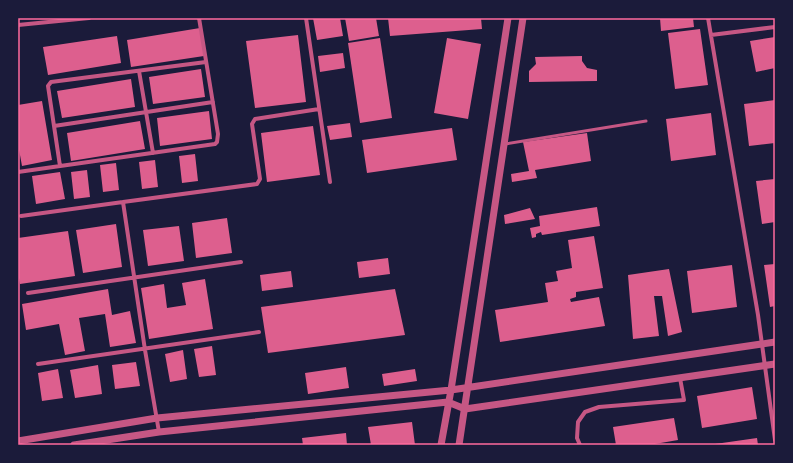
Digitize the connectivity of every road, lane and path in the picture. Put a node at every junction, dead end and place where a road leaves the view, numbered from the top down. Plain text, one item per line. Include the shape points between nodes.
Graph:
1 (89, 18) edge
2 (199, 18) edge
3 (306, 18) edge
4 (508, 18) edge
5 (523, 18) edge
6 (708, 18) edge
7 (18, 25) edge
8 (775, 28) edge
9 (711, 35) junction
10 (206, 62) junction
11 (139, 70) junction
12 (213, 102) junction
13 (319, 109) junction
14 (146, 112) junction
15 (646, 121) dead end
16 (54, 126) junction
17 (505, 144) junction
18 (153, 153) junction
19 (60, 166) junction
20 (18, 172) edge
21 (330, 182) dead end
22 (123, 202) junction
23 (21, 216) dead end
24 (241, 262) dead end
25 (135, 278) junction
26 (28, 293) dead end
27 (259, 332) dead end
28 (775, 342) edge
29 (763, 343) junction
30 (145, 350) junction
31 (38, 364) dead end
32 (775, 364) edge
33 (766, 365) junction
34 (680, 377) junction
35 (468, 387) junction
36 (451, 390) junction
37 (448, 402) junction
38 (465, 409) junction
39 (157, 418) junction
40 (160, 432) junction
41 (775, 440) edge
42 (18, 441) edge
43 (74, 445) edge
44 (441, 445) edge
45 (459, 445) edge
46 (580, 445) edge

1 - 7 street
2 - 10 street
3 - 13 street
4 - 36 street
5 - 17 street
6 - 9 street
8 - 9 street
9 - 29 street
10 - 11 street
10 - 12 street
11 - 14 street
11 - 16 street via 50,82 48,86
12 - 14 street
12 - 18 street via 218,134 215,144
13 - 21 street
13 - 22 street via 255,119 252,124 260,179 257,184
14 - 16 street
14 - 18 street
15 - 17 lane
16 - 19 street
17 - 35 street
18 - 19 street
19 - 20 street
22 - 23 street
22 - 25 street
24 - 25 street
25 - 26 street
25 - 30 street
27 - 30 street
28 - 29 street
29 - 33 street
29 - 35 street
30 - 31 street
30 - 39 street
32 - 33 street
33 - 34 street
33 - 41 street
34 - 38 street
34 - 46 street via 684,400 599,407 585,412 578,422 577,438
35 - 36 street
35 - 38 street
36 - 37 street
36 - 39 street
37 - 38 street
37 - 40 street
37 - 44 street
38 - 45 street
39 - 40 street
39 - 42 street
40 - 43 street

